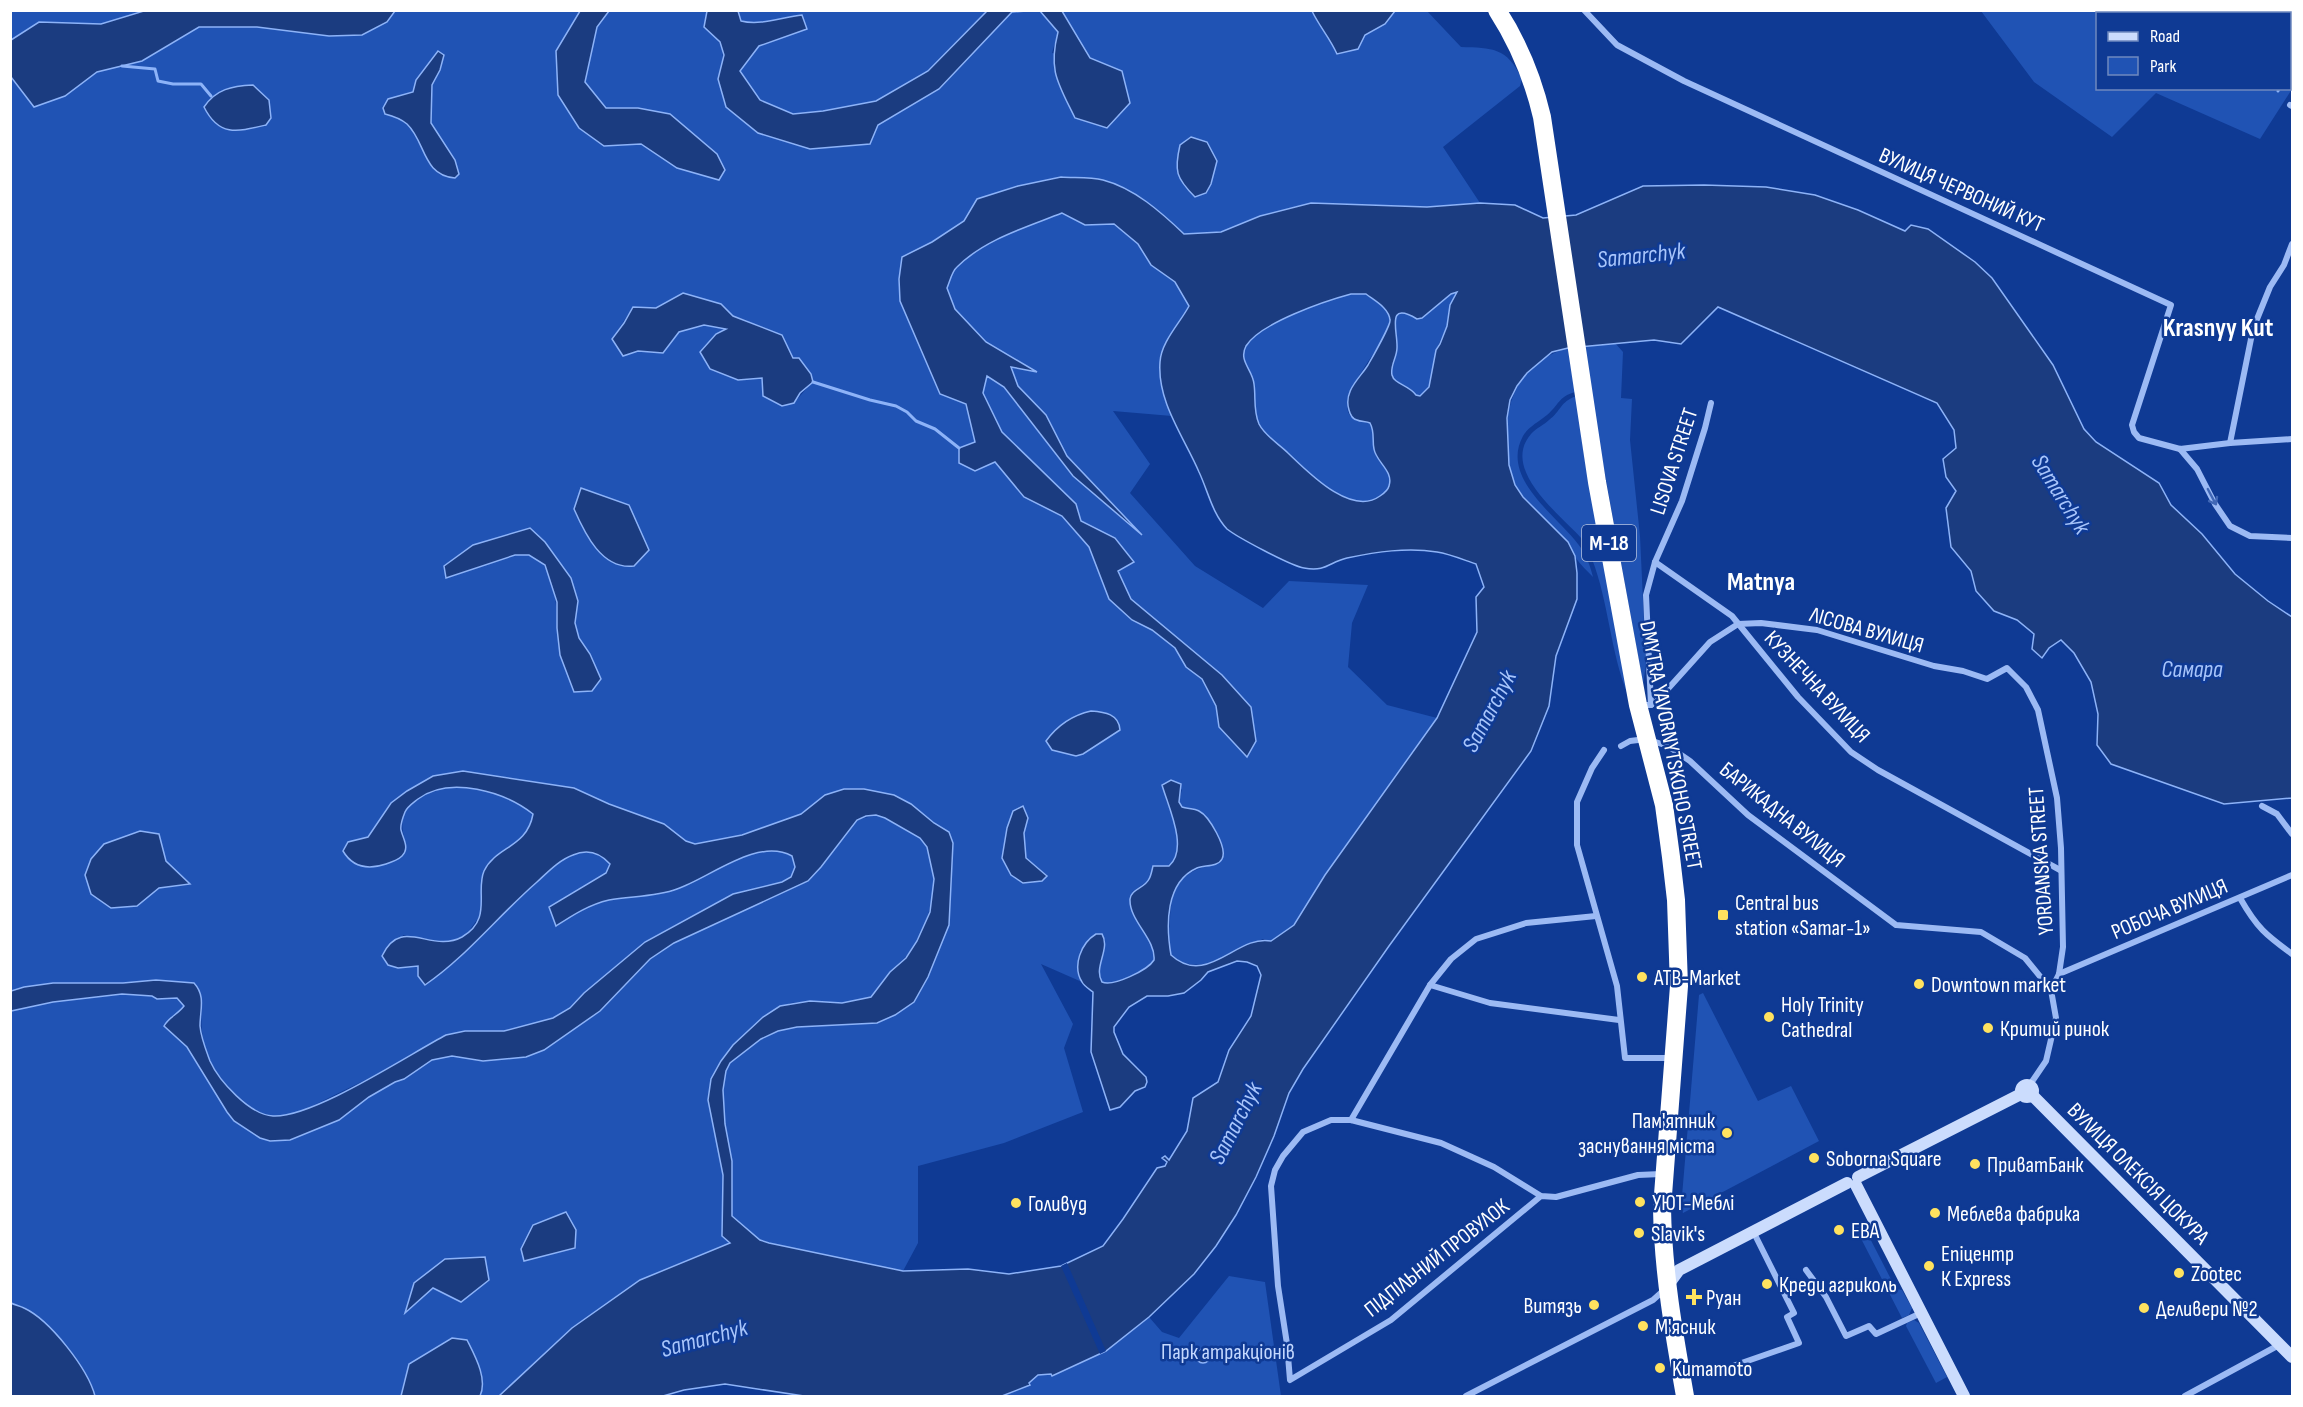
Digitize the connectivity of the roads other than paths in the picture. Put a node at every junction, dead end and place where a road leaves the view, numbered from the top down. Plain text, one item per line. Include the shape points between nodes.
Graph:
1 (1497, 10) edge
2 (1584, 10) edge
3 (2292, 243) edge
4 (1711, 403) dead end
5 (2292, 439) edge
6 (2230, 443) junction
7 (2180, 449) junction
8 (2292, 538) edge
9 (1655, 562) junction
10 (1738, 624) junction
11 (2007, 668) joint
12 (1645, 705) junction
13 (1646, 739) junction
14 (1621, 746) dead end
15 (1604, 750) dead end
16 (2262, 806) dead end
17 (2292, 834) edge
18 (2060, 870) junction
19 (2292, 876) edge
20 (2241, 898) junction
21 (1596, 916) junction
22 (2292, 954) edge
23 (2059, 974) junction
24 (1430, 985) junction
25 (2051, 990) junction
26 (1619, 1020) junction
27 (1674, 1058) junction
28 (2027, 1092) junction
29 (1351, 1120) junction
30 (1664, 1174) junction
31 (1854, 1182) junction
32 (1541, 1196) junction
33 (1753, 1231) junction
34 (1806, 1270) dead end
35 (1668, 1286) junction
36 (1921, 1313) junction
37 (2280, 1344) junction
38 (2292, 1358) edge
39 (1730, 1367) dead end
40 (1466, 1396) edge
41 (1685, 1396) edge
42 (1964, 1396) edge
43 (2185, 1396) edge

1 - 12 highway, DMYTRA YAVORNYTSKOHO STREET / М-18 via 1514,37 1542,117 1597,483
2 - 7 street, ВУЛИЦЯ ЧЕРВОНИЙ КУТ via 1617,45 1684,81 2171,305 2132,425 2139,438
3 - 6 street via 2253,329
4 - 9 street, LISOVA STREET via 1682,501
5 - 6 street, ВУЛИЦЯ ЧЕРВОНИЙ КУТ
6 - 7 street, ВУЛИЦЯ ЧЕРВОНИЙ КУТ
7 -> 8 street via 2197,469 2230,526 2250,536
9 - 10 street, КУЗНЕЧНА ВУЛИЦЯ via 1716,603
9 - 12 street, LISOVA STREET via 1646,595
10 - 11 street, ЛІСОВА ВУЛИЦЯ via 1817,630 1987,679
10 - 12 street via 1710,642 1657,701
10 - 18 street, КУЗНЕЧНА ВУЛИЦЯ via 1798,697 1851,752
11 - 18 street, YORDANSKA STREET via 2026,687 2038,710 2057,798
12 - 13 highway, DMYTRA YAVORNYTSKOHO STREET / М-18
13 - 14 street
13 - 25 street, БАРИКАДНА ВУЛИЦЯ via 1668,746 1690,761 1748,815 1896,925 1981,932 2025,958
13 - 27 highway, DMYTRA YAVORNYTSKOHO STREET / М-18 via 1664,805 1676,900 1679,986
15 - 21 street via 1577,802 1577,845
16 - 17 street via 2277,814
18 - 23 street, YORDANSKA STREET via 2063,947
19 - 20 street, РОБОЧА ВУЛИЦЯ
20 - 22 street via 2260,929
20 - 23 street, РОБОЧА ВУЛИЦЯ
21 - 24 street via 1526,923 1476,939 1451,959
21 - 26 street via 1617,986
23 - 25 street, YORDANSKA STREET
24 - 26 street via 1490,1003
24 - 29 street
25 - 28 street via 2056,1018 2046,1061
26 - 27 street via 1625,1058
27 - 30 highway, DMYTRA YAVORNYTSKOHO STREET / М-18
28 - 31 street
28 - 37 street, ВУЛИЦЯ ОЛЕКСІЯ ЦОКУРА
29 - 32 street via 1441,1143 1494,1167
29 - 32 street, ПІДПІЛЬНИЙ ПРОВУЛОК via 1331,1120 1303,1131 1283,1156 1271,1186 1290,1380 1390,1320
30 - 32 street via 1638,1175 1556,1197
30 - 35 highway, DMYTRA YAVORNYTSKOHO STREET / М-18 via 1663,1239
31 - 33 street
31 - 36 street
33 - 35 street via 1679,1270
33 - 39 street via 1794,1313 1787,1317 1799,1343
34 - 36 street via 1826,1297 1846,1336 1869,1326 1876,1334
35 - 40 street via 1653,1300
35 - 41 highway, DMYTRA YAVORNYTSKOHO STREET / М-18
36 - 42 street
37 - 38 street, ВУЛИЦЯ ОЛЕКСІЯ ЦОКУРА
37 - 43 street

